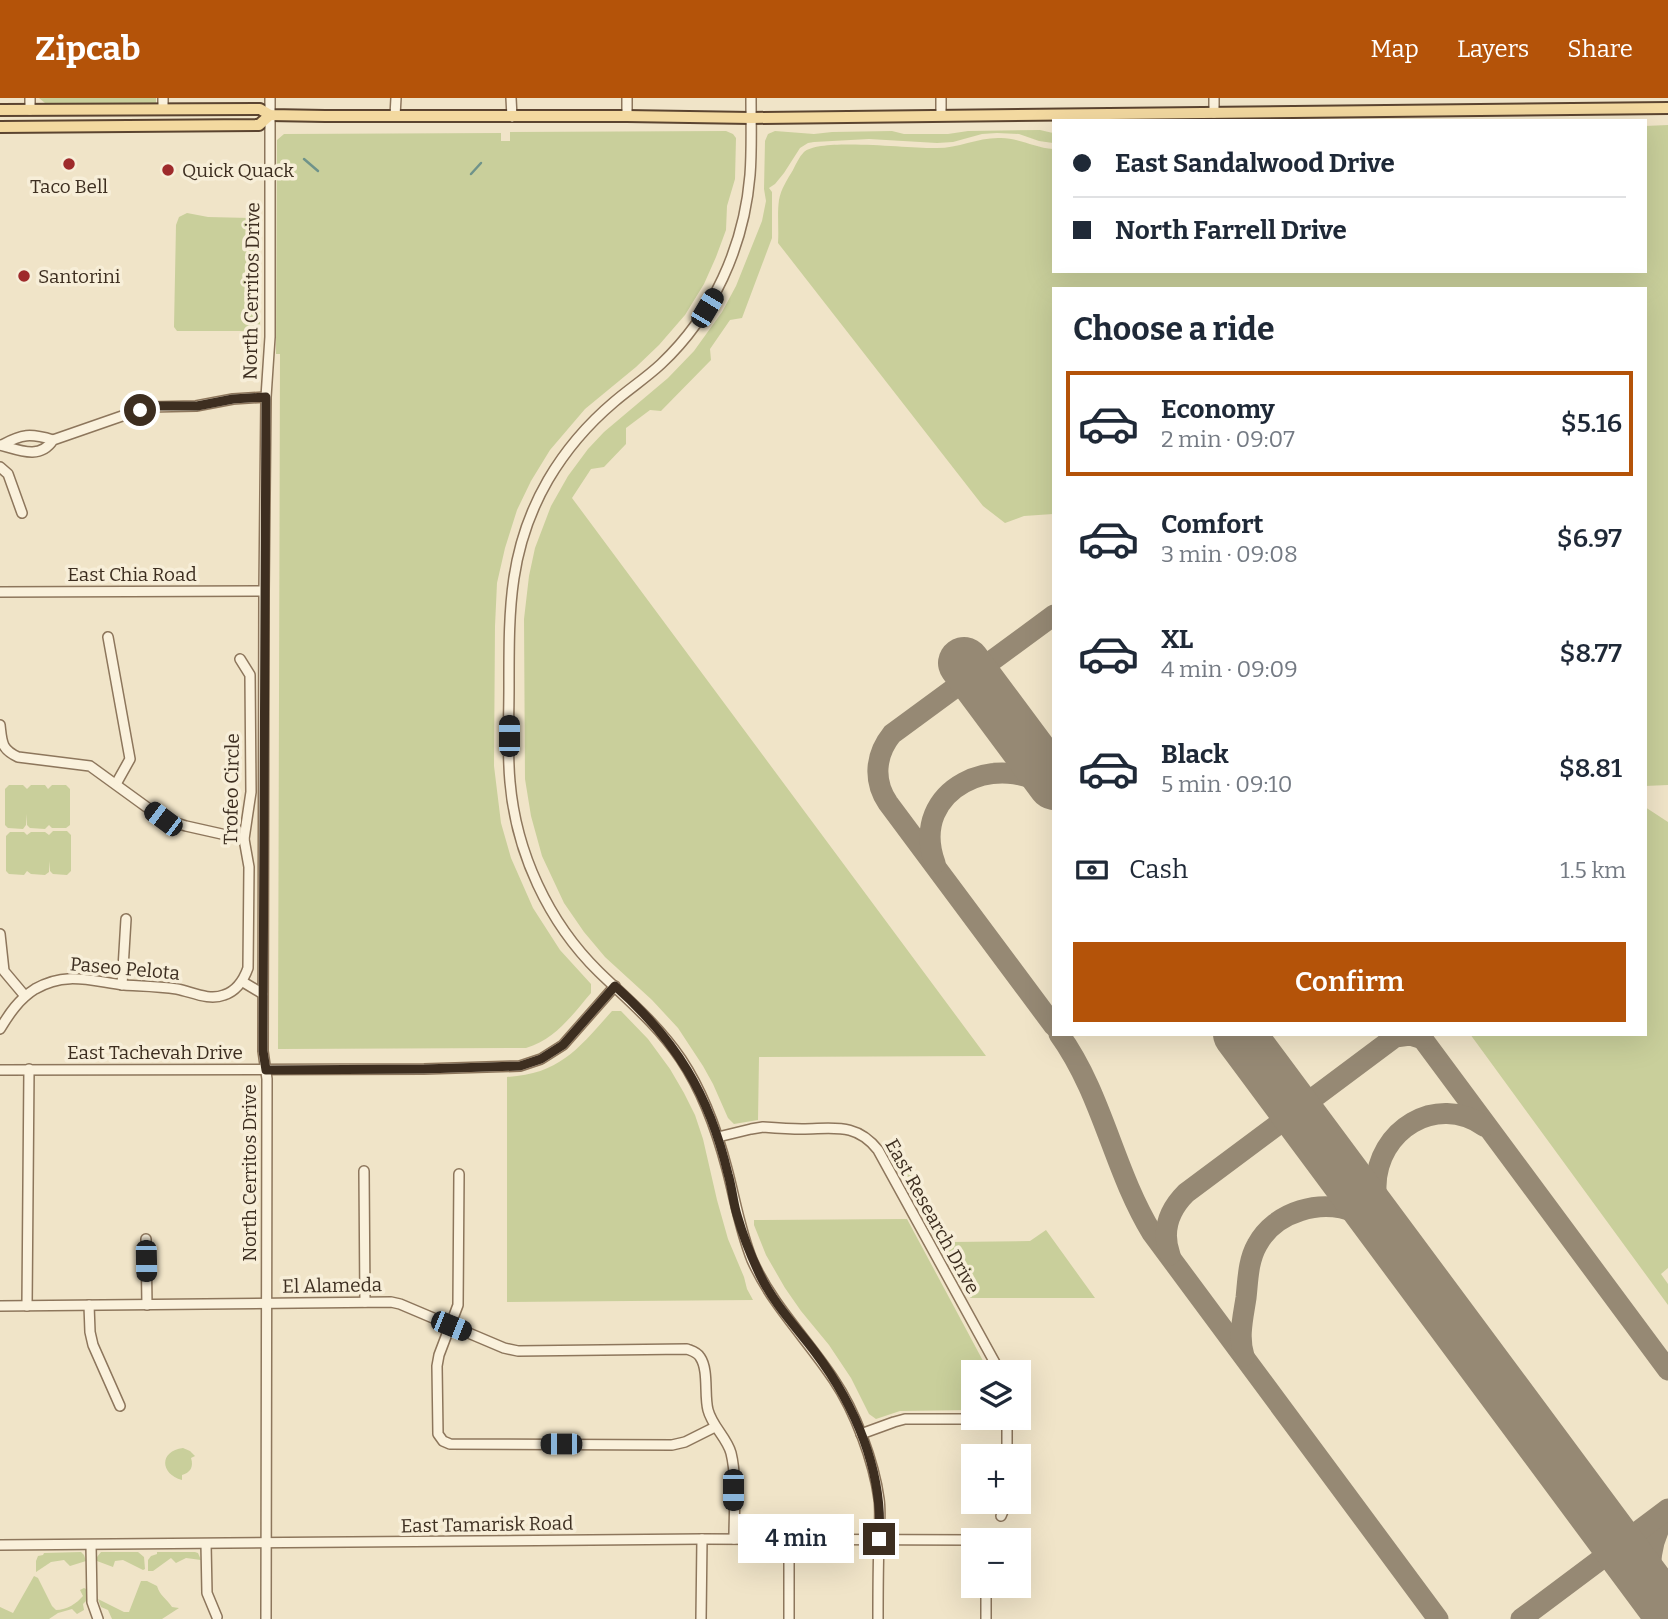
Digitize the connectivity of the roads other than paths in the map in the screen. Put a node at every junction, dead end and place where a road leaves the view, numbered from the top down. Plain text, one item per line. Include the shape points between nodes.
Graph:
1 (30, 98) edge
2 (270, 98) edge
3 (396, 98) edge
4 (512, 98) edge
5 (627, 98) edge
6 (751, 98) edge
7 (941, 98) edge
8 (1214, 98) edge
9 (163, 104) edge
10 (1667, 105) edge
11 (0, 110) edge
12 (30, 110) junction
13 (1214, 113) junction
14 (270, 115) junction
15 (941, 115) junction
16 (396, 116) junction
17 (627, 116) junction
18 (512, 117) junction
19 (751, 118) junction
20 (0, 127) edge
21 (266, 397) junction
22 (53, 440) junction
23 (1, 445) edge
24 (0, 467) edge
25 (22, 513) dead end
26 (264, 591) junction
27 (0, 592) edge
28 (108, 637) dead end
29 (240, 659) dead end
30 (0, 724) edge
31 (116, 784) junction
32 (244, 839) junction
33 (126, 919) dead end
34 (0, 934) edge
35 (243, 982) junction
36 (122, 985) junction
37 (615, 986) junction
38 (263, 994) junction
39 (25, 996) junction
40 (0, 1030) edge
41 (29, 1069) junction
42 (0, 1070) edge
43 (266, 1070) junction
44 (718, 1137) junction
45 (364, 1171) dead end
46 (459, 1174) dead end
47 (146, 1239) dead end
48 (365, 1302) junction
49 (267, 1304) junction
50 (89, 1305) junction
51 (147, 1305) junction
52 (0, 1306) edge
53 (27, 1306) junction
54 (451, 1326) junction
55 (993, 1360) edge
56 (120, 1406) dead end
57 (961, 1418) edge
58 (715, 1427) junction
59 (860, 1434) junction
60 (702, 1539) junction
61 (734, 1539) junction
62 (789, 1539) junction
63 (879, 1539) junction
64 (961, 1540) edge
65 (206, 1544) junction
66 (266, 1544) junction
67 (0, 1545) edge
68 (91, 1545) junction
69 (986, 1598) edge
70 (217, 1617) dead end
71 (98, 1619) edge
72 (266, 1619) edge
73 (701, 1619) edge
74 (789, 1619) edge
75 (878, 1619) edge
76 (986, 1619) edge

1 - 12 street
2 - 14 street, North Cerritos Drive
3 - 16 street
4 - 18 street
5 - 17 street
6 - 19 street
7 - 15 street
8 - 13 street
9 - 12 main road
9 - 14 main road via 260,109
10 - 13 main road
11 - 12 main road
13 - 15 main road
14 - 16 main road
14 - 20 main road via 259,125
14 - 21 street, North Cerritos Drive
15 - 19 main road
16 - 18 main road
17 - 18 main road
17 - 19 main road
19 - 37 street via 750,180 743,223 717,290 679,345 599,416 565,454 533,510 513,580 509,781 518,832 531,871 558,922 579,951
21 - 22 street via 148,407
21 - 26 street, North Cerritos Drive
22 - 23 street via 28,434
22 - 23 street via 30,453
24 - 25 street via 8,474
26 - 27 street, East Chia Road
26 - 38 street, North Cerritos Drive
28 - 31 street via 130,759
29 - 32 street, Trofeo Circle via 250,675 251,792
30 - 31 street via 2,744 9,753 90,766
31 - 32 street via 163,819
32 - 35 street, Trofeo Circle via 249,936
33 - 36 street
34 - 39 street via 4,971
35 - 36 street, Paseo Pelota via 225,995 204,997 166,987
35 - 38 street
36 - 39 street, Paseo Pelota via 56,980
37 - 43 street, East Tachevah Drive via 563,1045 520,1066
37 - 44 street via 654,1024 679,1057
38 - 43 street, North Cerritos Drive
39 - 40 street, Paseo Pelota
41 - 42 street, East Tachevah Drive
41 - 43 street, East Tachevah Drive
41 - 53 street
43 - 49 street, North Cerritos Drive
44 - 55 street, East Research Drive via 763,1128 843,1128 869,1139
44 - 59 street via 737,1214 757,1268 782,1312 849,1403
45 - 48 street
46 - 54 street via 458,1305
47 - 51 street
48 - 49 street, El Alameda
48 - 54 street, El Alameda via 400,1304
49 - 51 street, El Alameda
49 - 66 street, North Cerritos Drive
50 - 51 street, El Alameda
50 - 53 street, El Alameda
50 - 56 street via 93,1345
52 - 53 street, El Alameda
54 - 58 street, El Alameda via 518,1351 696,1352 704,1366 708,1411
54 - 58 street via 437,1367 438,1434 450,1444 672,1445
57 - 59 street via 905,1419
58 - 61 street via 730,1450
59 - 63 street via 879,1498
60 - 61 street, East Tamarisk Road
60 - 66 street, East Tamarisk Road
60 - 73 street
61 - 62 street, East Tamarisk Road
62 - 63 street, East Tamarisk Road
62 - 74 street
63 - 64 street, East Tamarisk Road
63 - 75 street
65 - 66 street, East Tamarisk Road
65 - 68 street, East Tamarisk Road
65 - 70 street via 206,1592
66 - 72 street, North Cerritos Drive
67 - 68 street, East Tamarisk Road
68 - 71 street via 92,1602
69 - 76 street

